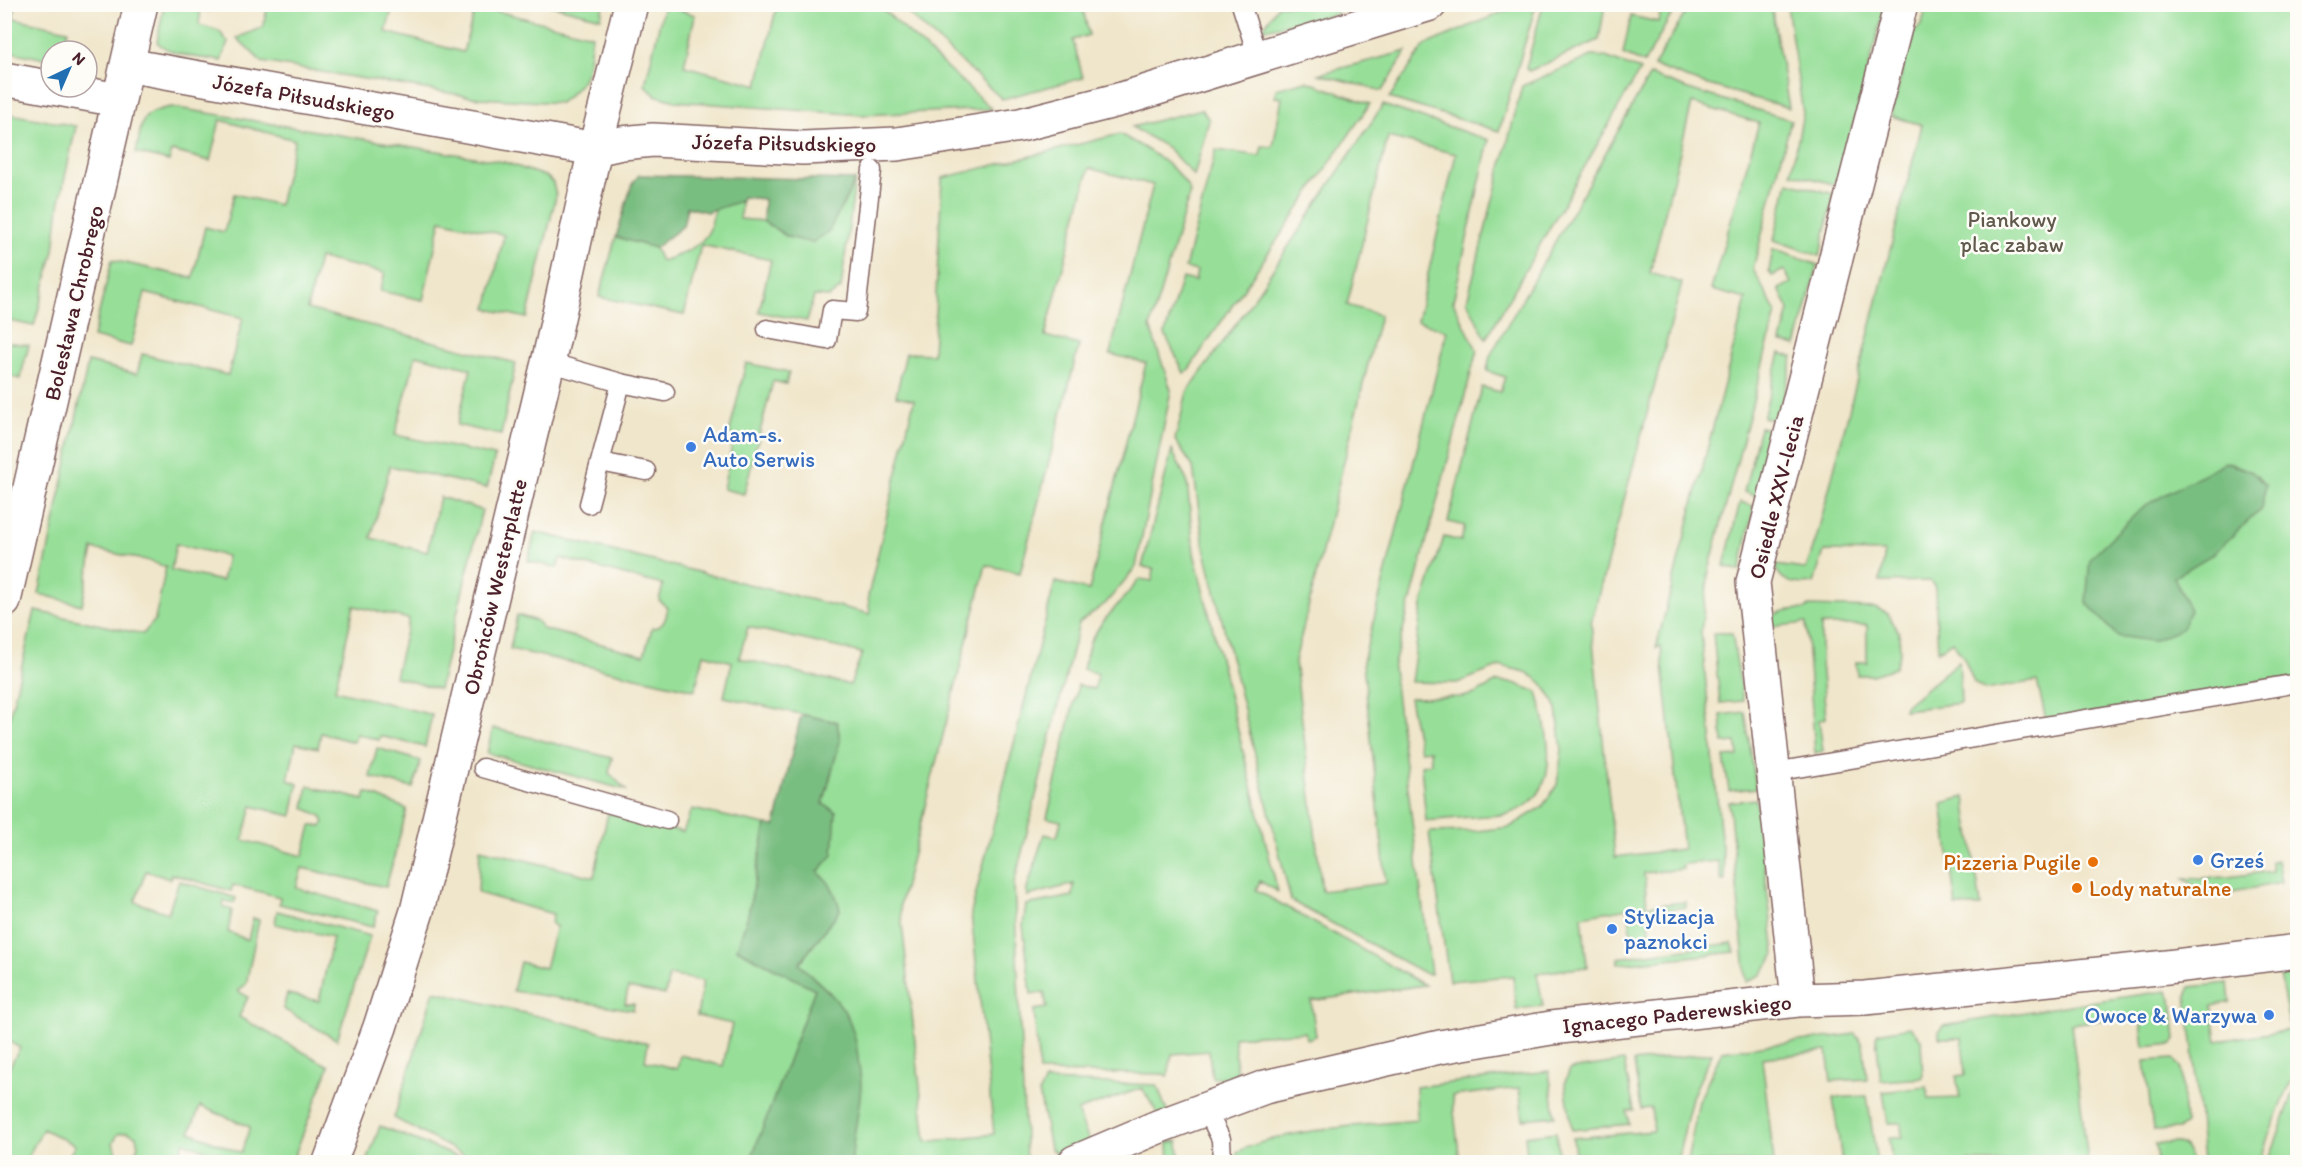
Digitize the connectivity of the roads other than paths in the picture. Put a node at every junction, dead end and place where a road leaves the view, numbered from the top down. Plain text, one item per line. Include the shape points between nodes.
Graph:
1 (141, 4) edge
2 (631, 4) edge
3 (1241, 4) edge
4 (1430, 4) edge
5 (1901, 4) edge
6 (1258, 58) junction
7 (127, 66) junction
8 (4, 79) edge
9 (118, 100) junction
10 (595, 149) junction
11 (872, 170) dead end
12 (767, 329) dead end
13 (548, 362) junction
14 (621, 383) junction
15 (665, 392) dead end
16 (600, 462) junction
17 (645, 471) dead end
18 (589, 504) dead end
19 (4, 600) edge
20 (2298, 683) edge
21 (483, 768) dead end
22 (1774, 772) junction
23 (667, 820) dead end
24 (2298, 951) edge
25 (1798, 1000) junction
26 (1206, 1109) junction
27 (330, 1162) edge
28 (1075, 1162) edge
29 (1222, 1162) edge

1 - 7 street, Bolesława Chrobrego
2 - 10 street, Obrońców Westerplatte
3 - 6 lane
4 - 6 street, Józefa Piłsudskiego
5 - 22 street, Osiedle XXV-lecia via 1753,582
6 - 10 street, Józefa Piłsudskiego via 1020,125 897,144 802,148 653,140
7 - 9 street, Bolesława Chrobrego
7 - 10 street, Józefa Piłsudskiego
8 - 9 street
9 - 19 street, Bolesława Chrobrego
10 - 13 street, Obrońców Westerplatte
11 - 12 lane via 856,312 832,310 827,340
13 - 14 lane
13 - 27 street, Obrońców Westerplatte via 417,911 380,1027
14 - 15 lane
14 - 16 lane
16 - 17 lane
16 - 18 lane
20 - 22 lane
21 - 23 lane
22 - 25 street, Osiedle XXV-lecia
24 - 25 street, Ignacego Paderewskiego via 1865,998
25 - 26 street, Ignacego Paderewskiego via 1551,1028 1449,1046 1265,1087
26 - 28 street, Ignacego Paderewskiego
26 - 29 lane via 1221,1139

